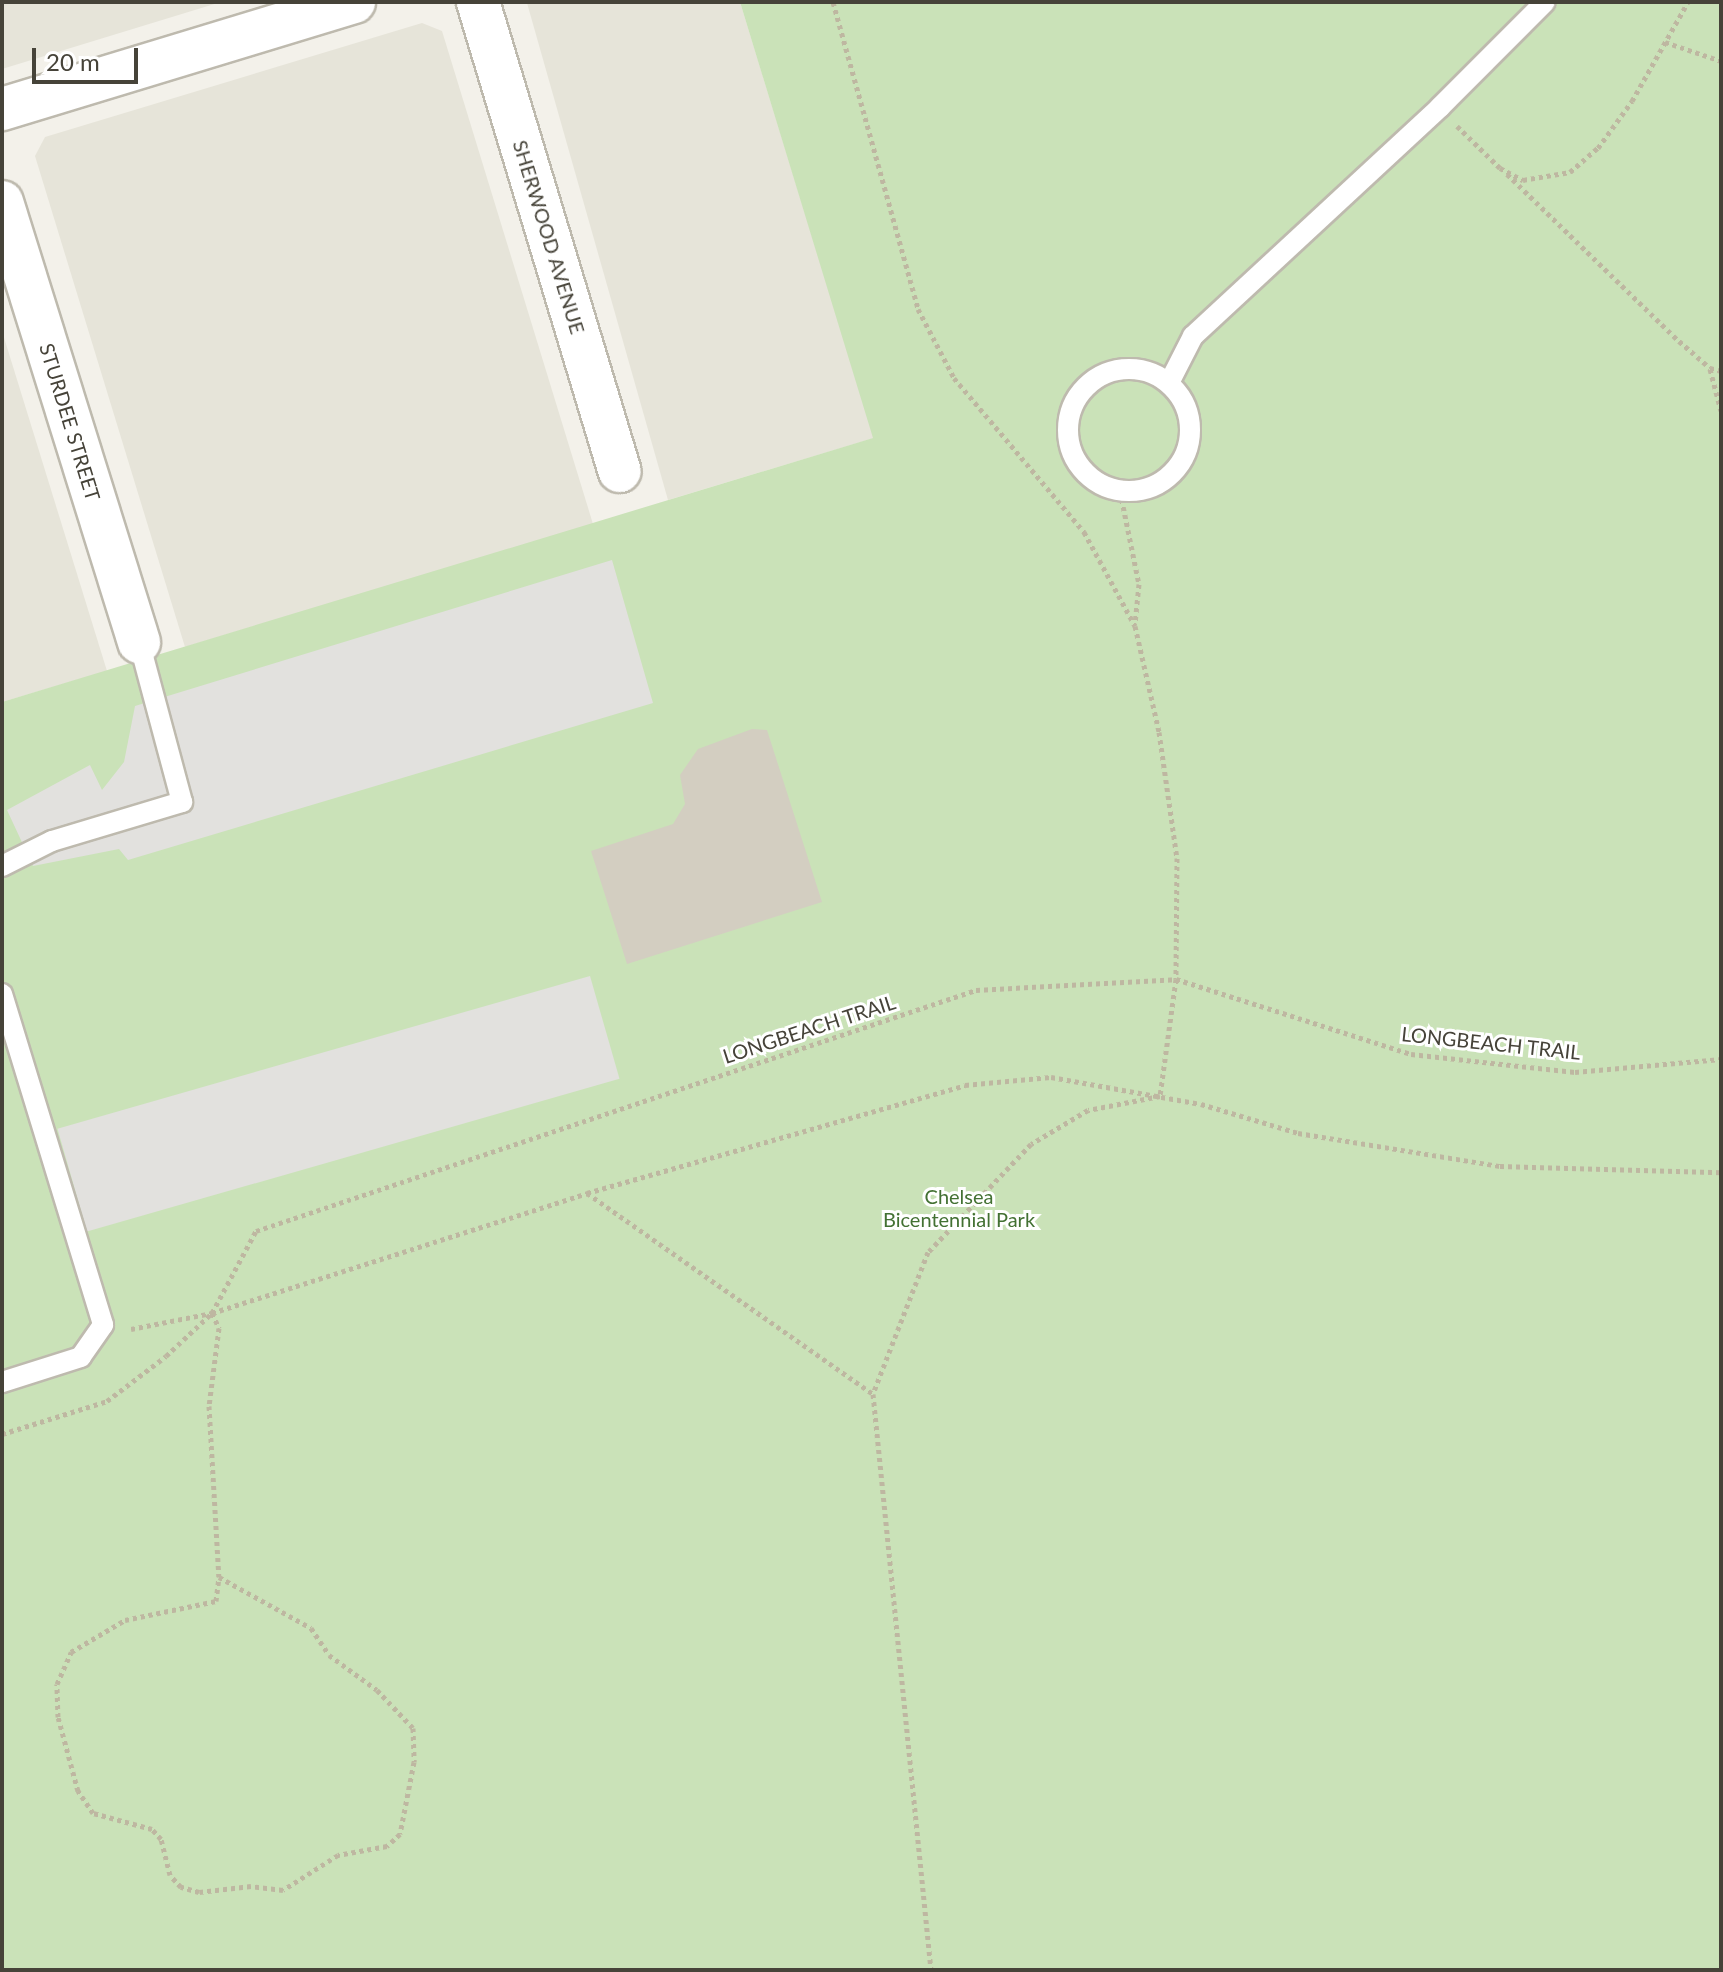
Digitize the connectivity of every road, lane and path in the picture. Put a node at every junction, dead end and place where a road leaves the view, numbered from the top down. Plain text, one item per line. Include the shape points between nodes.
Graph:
1 (354, 2) edge
2 (478, 2) edge
3 (833, 2) edge
4 (1545, 2) edge
5 (1688, 2) edge
6 (1665, 42) dead end
7 (1721, 61) edge
8 (1440, 107) junction
9 (2, 109) edge
10 (1500, 168) junction
11 (2, 202) edge
12 (1710, 368) junction
13 (1721, 371) edge
14 (1169, 383) junction
15 (1721, 411) edge
16 (620, 471) dead end
17 (1120, 491) junction
18 (1135, 626) junction
19 (139, 642) joint
20 (2, 866) edge
21 (1176, 979) junction
22 (2, 994) edge
23 (1721, 1059) edge
24 (1160, 1096) junction
25 (1721, 1172) edge
26 (587, 1193) junction
27 (212, 1313) junction
28 (103, 1325) junction
29 (2, 1382) edge
30 (873, 1394) junction
31 (2, 1434) edge
32 (219, 1577) junction
33 (931, 1970) edge

1 - 9 street
2 - 16 street, SHERWOOD AVENUE
3 - 18 path via 918,309 954,378 1084,532
4 - 8 lane
5 - 10 path via 1632,101 1583,162 1543,180 1523,180
6 - 7 path
8 - 10 path
8 - 14 lane via 1193,336
10 - 12 path
11 - 19 street, STURDEE STREET
12 - 13 path
12 - 15 path
14 - 17 lane via 1189,417 1185,456 1158,484
14 - 17 lane via 1151,373 1121,370 1093,380 1069,414 1072,455 1083,472
17 - 18 path via 1139,584
18 - 21 path via 1159,732 1177,858
19 - 20 lane via 182,802 52,841
21 - 23 path, LONGBEACH TRAIL via 1411,1054 1575,1072
21 - 24 path
21 - 27 path, LONGBEACH TRAIL via 976,990 256,1231
22 - 28 lane
24 - 25 path via 1298,1133 1500,1166
24 - 26 path via 1051,1077 965,1085
24 - 30 path via 1088,1110 1031,1144 928,1252
26 - 27 path
26 - 30 path
27 - 28 path via 121,1331
27 - 31 path, LONGBEACH TRAIL via 107,1401
27 - 32 path via 219,1328 209,1406
28 - 29 lane via 81,1357
30 - 33 path
32 - 32 path via 311,1628 329,1655 377,1690 413,1728 414,1762 400,1834 387,1846 338,1855 283,1890 251,1886 199,1892 181,1887 170,1875 161,1839 152,1829 93,1813 78,1791 58,1717 57,1684 71,1652 125,1620 216,1601

